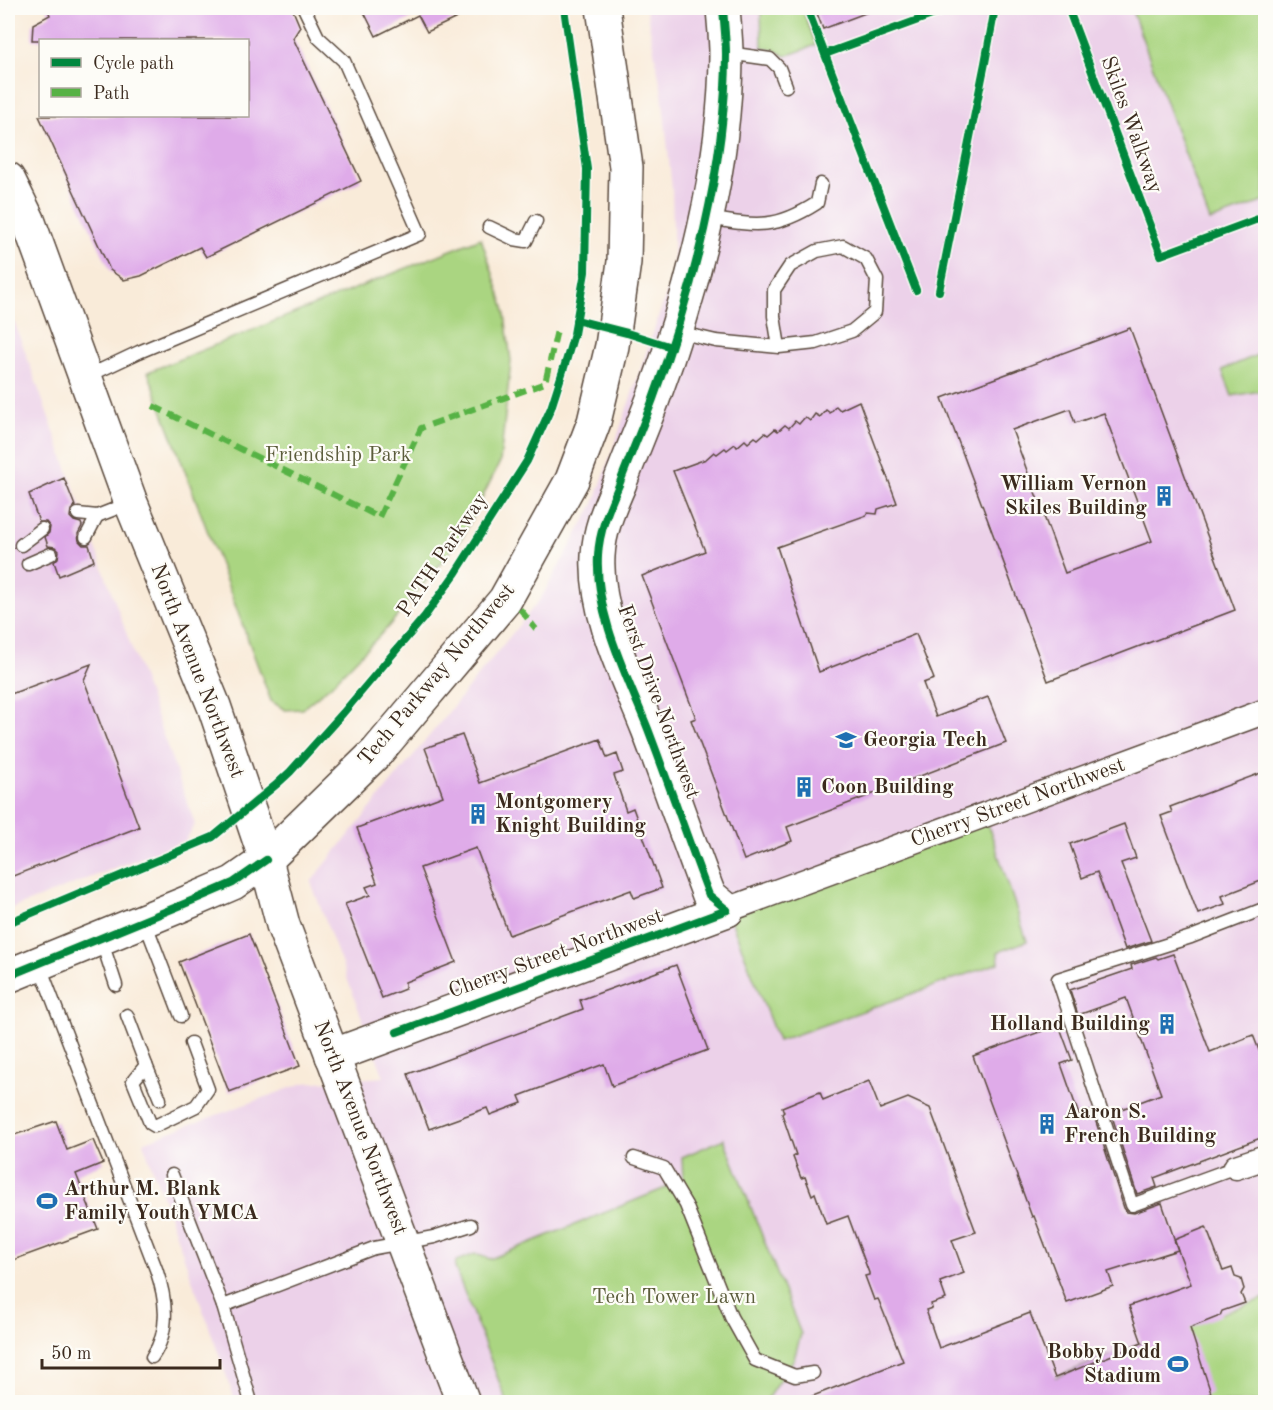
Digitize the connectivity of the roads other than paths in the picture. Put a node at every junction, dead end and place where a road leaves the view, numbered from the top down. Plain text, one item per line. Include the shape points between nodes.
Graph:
1 (304, 8) edge
2 (603, 8) edge
3 (723, 8) edge
4 (726, 53) junction
5 (786, 86) dead end
6 (8, 179) edge
7 (821, 184) dead end
8 (707, 218) junction
9 (536, 221) dead end
10 (489, 227) dead end
11 (677, 332) junction
12 (779, 347) junction
13 (85, 377) junction
14 (132, 503) junction
15 (78, 514) dead end
16 (97, 516) junction
17 (42, 529) dead end
18 (86, 537) dead end
19 (21, 545) dead end
20 (51, 554) dead end
21 (28, 564) dead end
22 (1266, 711) edge
23 (266, 860) junction
24 (1266, 908) edge
25 (727, 910) junction
26 (145, 920) junction
27 (100, 938) junction
28 (39, 963) junction
29 (8, 976) edge
30 (116, 984) dead end
31 (127, 1015) dead end
32 (181, 1016) dead end
33 (191, 1042) dead end
34 (332, 1056) junction
35 (146, 1065) junction
36 (160, 1099) dead end
37 (1266, 1157) edge
38 (634, 1158) dead end
39 (1236, 1167) joint
40 (172, 1175) dead end
41 (471, 1225) dead end
42 (403, 1243) junction
43 (223, 1306) junction
44 (152, 1357) dead end
45 (813, 1373) dead end
46 (251, 1402) edge
47 (463, 1402) edge

1 - 13 lane via 318,37 344,61 420,234
2 - 23 main road, Tech Parkway Northwest via 626,167 624,262 612,346 594,422 572,480 505,600 377,752
3 - 4 main road, Ferst Drive Northwest
4 - 5 lane via 770,60 779,68
4 - 8 main road, Ferst Drive Northwest via 722,121
6 - 13 main road, North Avenue Northwest via 28,220
7 - 8 lane via 817,203 776,223 752,226
8 - 11 main road, Ferst Drive Northwest
9 - 10 lane via 526,241
11 - 12 lane via 716,341
11 - 25 main road, Ferst Drive Northwest via 603,524 598,556 599,589 628,686 709,896
12 - 12 lane via 816,343 852,331 875,312 877,280 866,259 843,246 817,251 790,266 774,290
13 - 14 main road, North Avenue Northwest
14 - 16 lane
14 - 23 main road, North Avenue Northwest via 214,706
15 - 16 lane
16 - 18 lane
17 - 19 lane
20 - 21 lane
22 - 25 street, Cherry Street Northwest
23 - 26 main road, Tech Parkway Northwest via 233,883
23 - 34 main road, North Avenue Northwest via 283,925
24 - 39 lane via 1191,937 1058,979 1132,1205
25 - 34 main road, Cherry Street Northwest
26 - 27 main road, Tech Parkway Northwest
26 - 32 lane
27 - 28 main road, Tech Parkway Northwest
27 - 30 lane
28 - 29 main road, Tech Parkway Northwest
28 - 44 lane via 164,1294 163,1334
31 - 35 lane
33 - 35 lane via 208,1089 196,1106 155,1126 150,1123 133,1081
34 - 42 main road, North Avenue Northwest
35 - 36 lane
37 - 39 street
38 - 45 lane via 664,1168 686,1205 731,1317 755,1360 795,1376
40 - 43 lane
41 - 42 lane
42 - 43 lane via 374,1248
42 - 47 main road, North Avenue Northwest
43 - 46 lane

